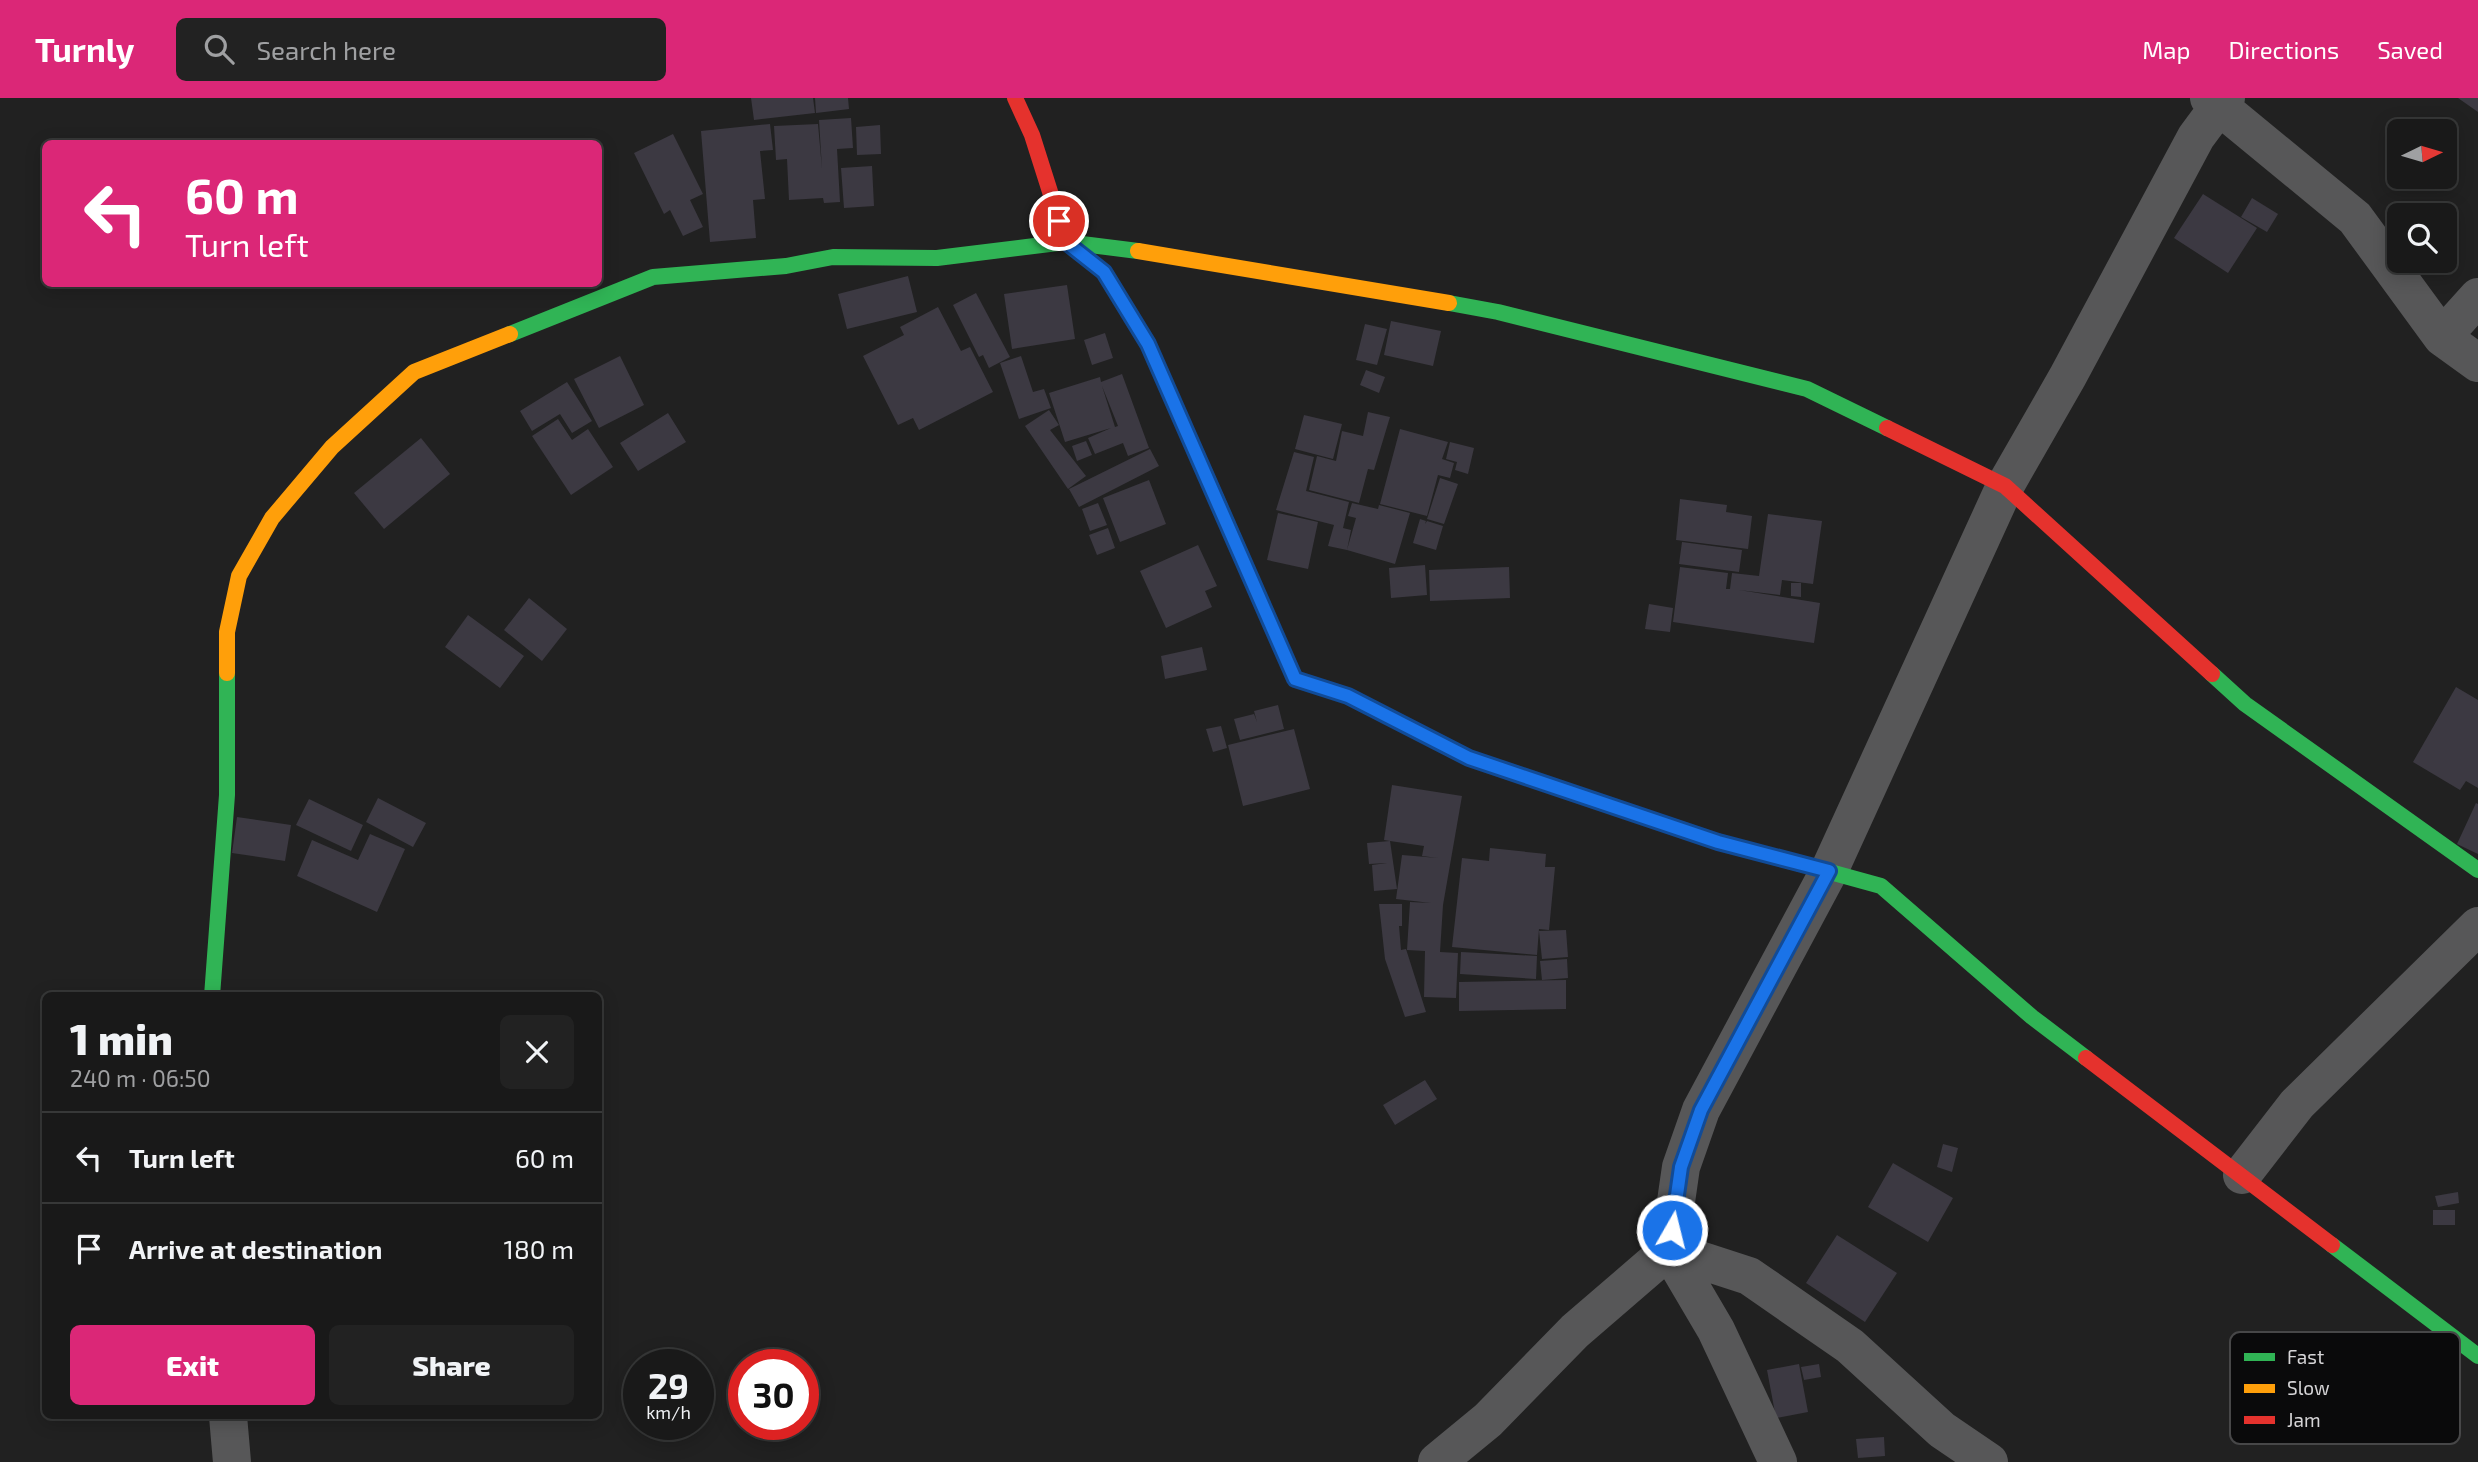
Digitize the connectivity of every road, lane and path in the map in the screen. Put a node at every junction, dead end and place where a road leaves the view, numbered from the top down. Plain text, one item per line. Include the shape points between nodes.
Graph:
1 (1015, 98) edge
2 (2218, 101) edge
3 (1066, 242) junction
4 (2478, 297) edge
5 (2442, 337) junction
6 (2478, 363) edge
7 (2005, 486) junction
8 (2478, 870) edge
9 (1829, 871) junction
10 (2478, 926) edge
11 (212, 992) edge
12 (2242, 1175) junction
13 (1669, 1250) junction
14 (2447, 1332) edge
15 (2460, 1342) edge
16 (2478, 1356) edge
17 (228, 1419) edge
18 (232, 1462) edge
19 (1437, 1462) edge
20 (1778, 1462) edge
21 (1989, 1462) edge

1 - 3 street via 1032,135
2 - 5 street via 2355,218
2 - 7 street
3 - 7 street via 1267,271 1498,312 1807,389
3 - 9 street via 1104,272 1148,344 1295,679 1348,696 1469,758 1718,842
3 - 11 street via 937,258 833,257 786,266 653,277 414,372 332,447 272,518 239,576 227,632 227,795
4 - 5 street
5 - 6 street
7 - 8 street via 2245,704
7 - 9 street
9 - 12 street via 1881,886 2032,1017
9 - 13 street via 1701,1110 1681,1167
10 - 12 street via 2297,1104
12 - 14 street
13 - 19 street via 1575,1331 1488,1420
13 - 20 street via 1716,1330
13 - 21 street via 1749,1276 1850,1346 1942,1430
15 - 16 street
17 - 18 street

